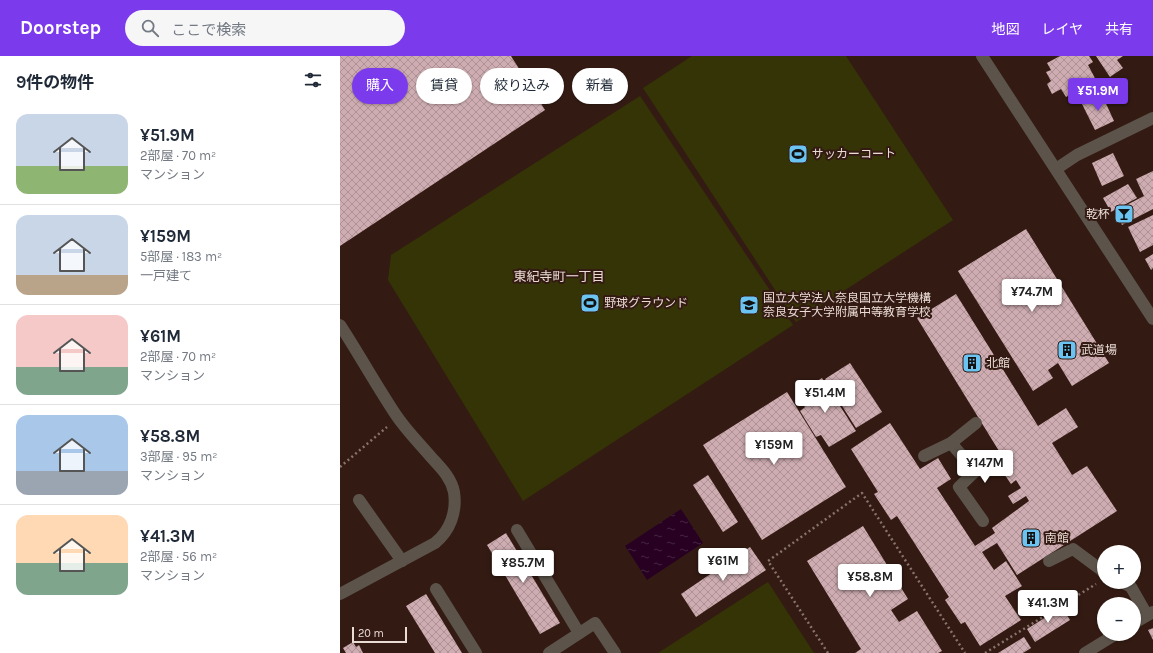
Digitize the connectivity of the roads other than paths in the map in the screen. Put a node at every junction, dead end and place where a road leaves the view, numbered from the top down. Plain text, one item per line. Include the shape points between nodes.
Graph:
1 (982, 56) edge
2 (1153, 118) edge
3 (1056, 169) junction
4 (1153, 319) edge
5 (340, 325) edge
6 (976, 423) dead end
7 (950, 443) junction
8 (924, 456) dead end
9 (1007, 464) dead end
10 (975, 471) junction
11 (359, 500) dead end
12 (983, 521) dead end
13 (516, 530) dead end
14 (402, 561) junction
15 (1049, 562) dead end
16 (1097, 573) edge
17 (436, 589) dead end
18 (1132, 589) edge
19 (340, 594) edge
20 (1150, 613) edge
21 (1141, 619) edge
22 (579, 633) junction
23 (1105, 641) edge
24 (476, 653) edge
25 (549, 653) edge
26 (615, 653) edge
27 (1085, 653) edge

1 - 3 street
2 - 3 street via 1077,155
3 - 4 street
5 - 14 street via 398,418 449,478 454,492 453,515 444,536
6 - 7 street
7 - 8 street
7 - 10 street
9 - 10 street via 993,458
10 - 12 street via 959,487
11 - 14 street
13 - 22 street
14 - 19 street
15 - 16 street via 1073,549
17 - 24 street
18 - 20 street
20 - 21 street
22 - 25 street
22 - 26 street via 595,623
23 - 27 street

